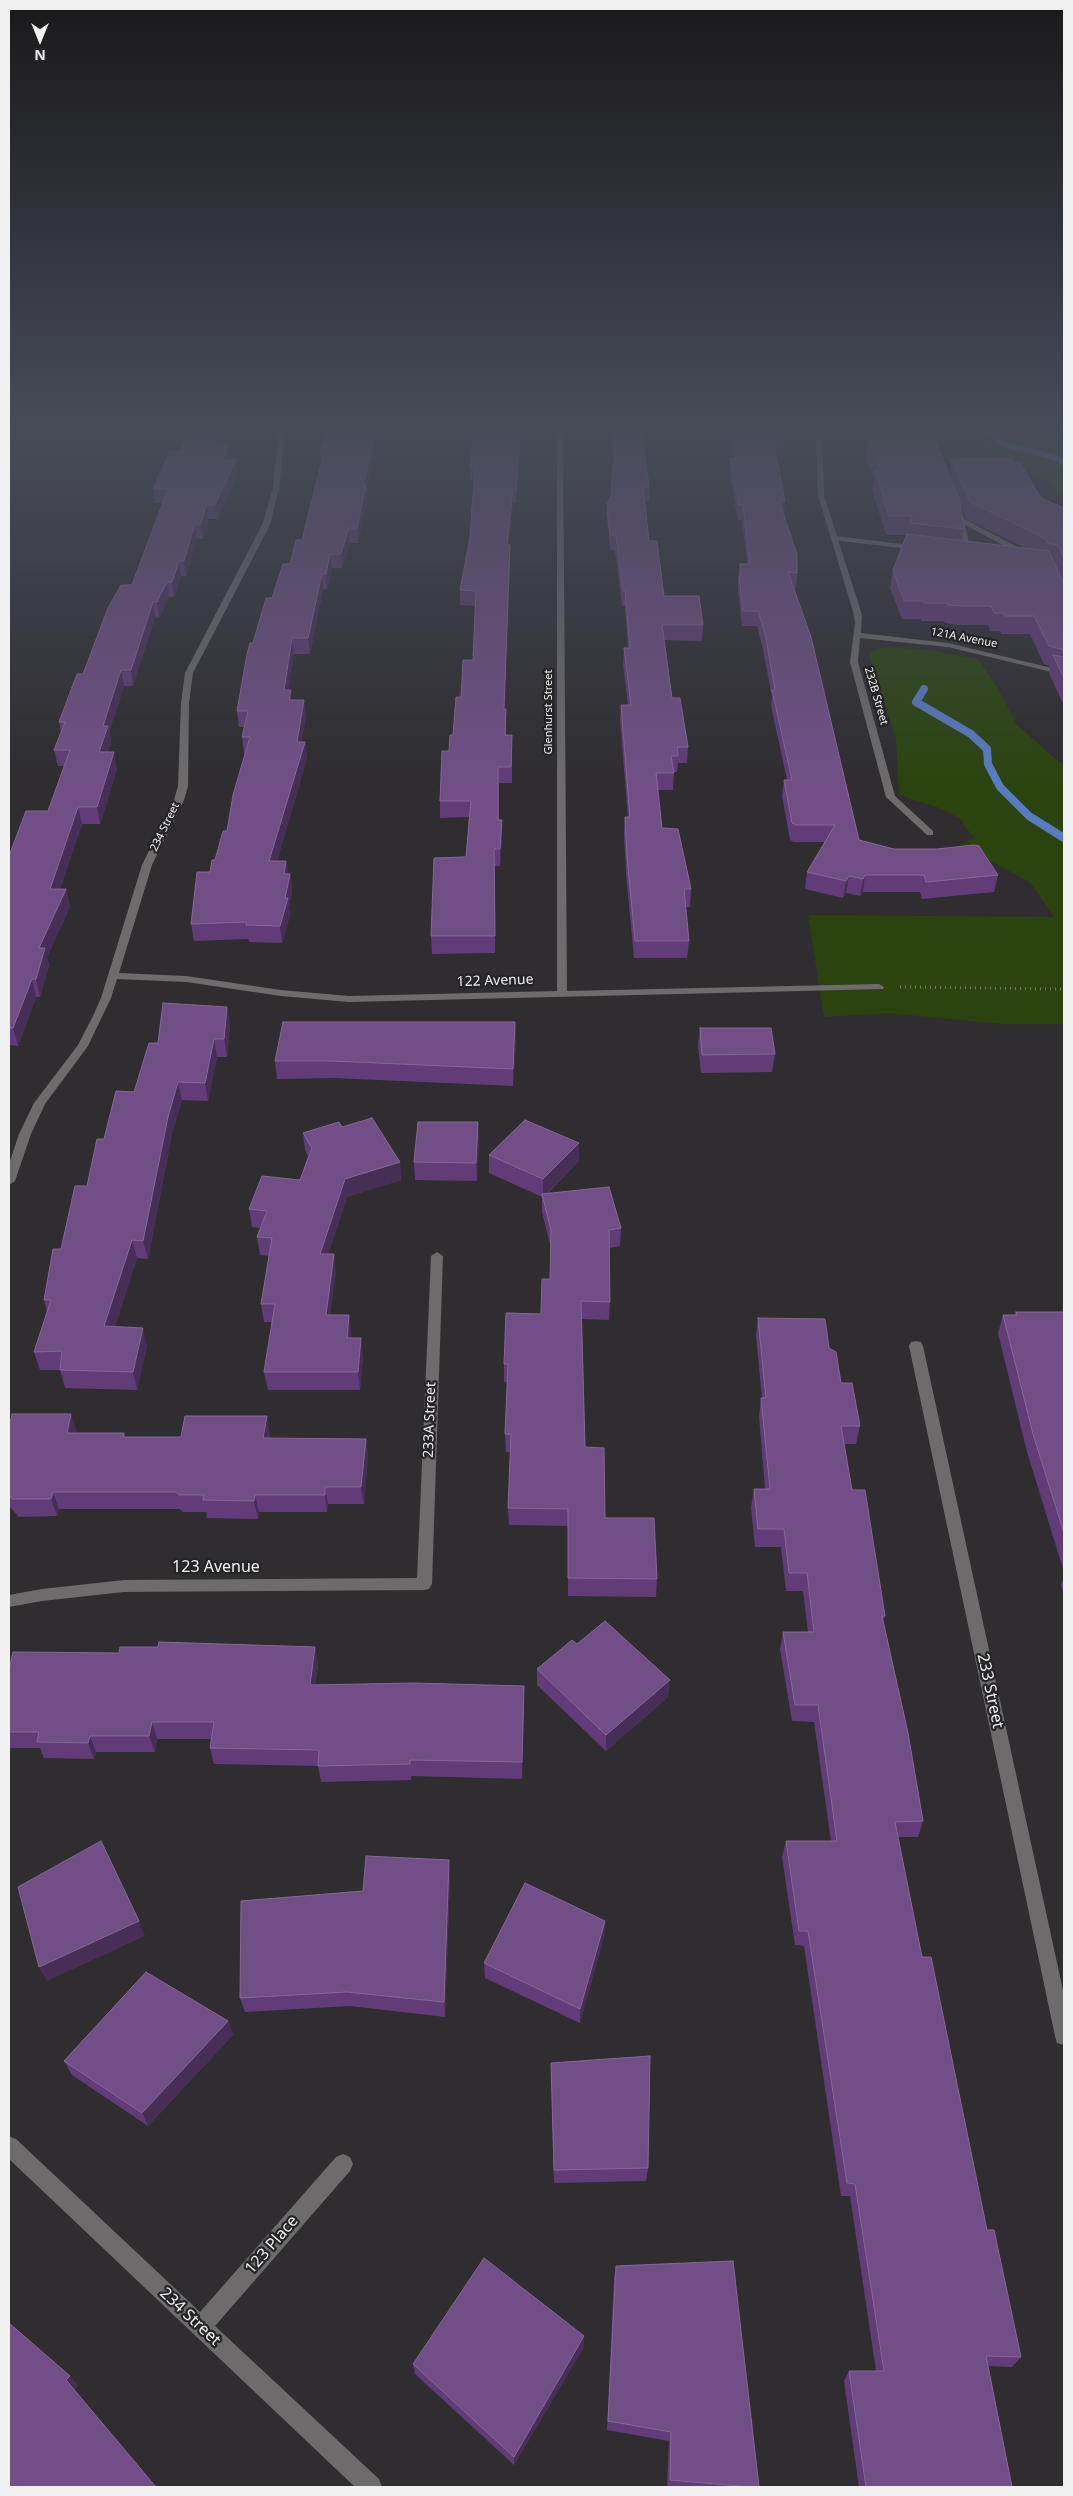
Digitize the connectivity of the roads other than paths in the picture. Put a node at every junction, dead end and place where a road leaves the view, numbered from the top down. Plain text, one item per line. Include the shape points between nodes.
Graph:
1 (254, 548) edge
2 (560, 548) edge
3 (838, 548) edge
4 (926, 548) edge
5 (966, 548) edge
6 (1011, 548) edge
7 (930, 549) edge
8 (958, 552) edge
9 (967, 553) junction
10 (976, 554) edge
11 (1022, 561) edge
12 (857, 635) junction
13 (1064, 673) edge
14 (930, 833) dead end
15 (113, 976) junction
16 (879, 987) road end
17 (562, 993) junction
18 (9, 1181) edge
19 (437, 1256) dead end
20 (916, 1346) dead end
21 (424, 1584) joint
22 (9, 1601) edge
23 (1064, 2036) edge
24 (9, 2146) edge
25 (343, 2164) dead end
26 (200, 2326) junction
27 (371, 2487) edge

1 - 15 street, 234 Street via 189,673 183,786 174,812 147,865
2 - 17 street, Glenhurst Street
3 - 12 street, 232B Street via 858,615
4 - 7 street
5 - 9 street
6 - 11 street via 1032,560
8 - 9 street
9 - 10 street
12 - 13 street, 121A Avenue via 948,645
12 - 14 street, 232B Street via 854,662 891,797
15 - 17 street, 122 Avenue via 186,979 349,999 519,997
15 - 18 street, 234 Street via 87,1040 36,1110
16 - 17 street, 122 Avenue
19 - 21 street, 233A Street
20 - 23 street, 233 Street
21 - 22 street, 123 Avenue via 124,1586
24 - 26 street, 234 Street
25 - 26 street, 123 Place
26 - 27 street, 234 Street

